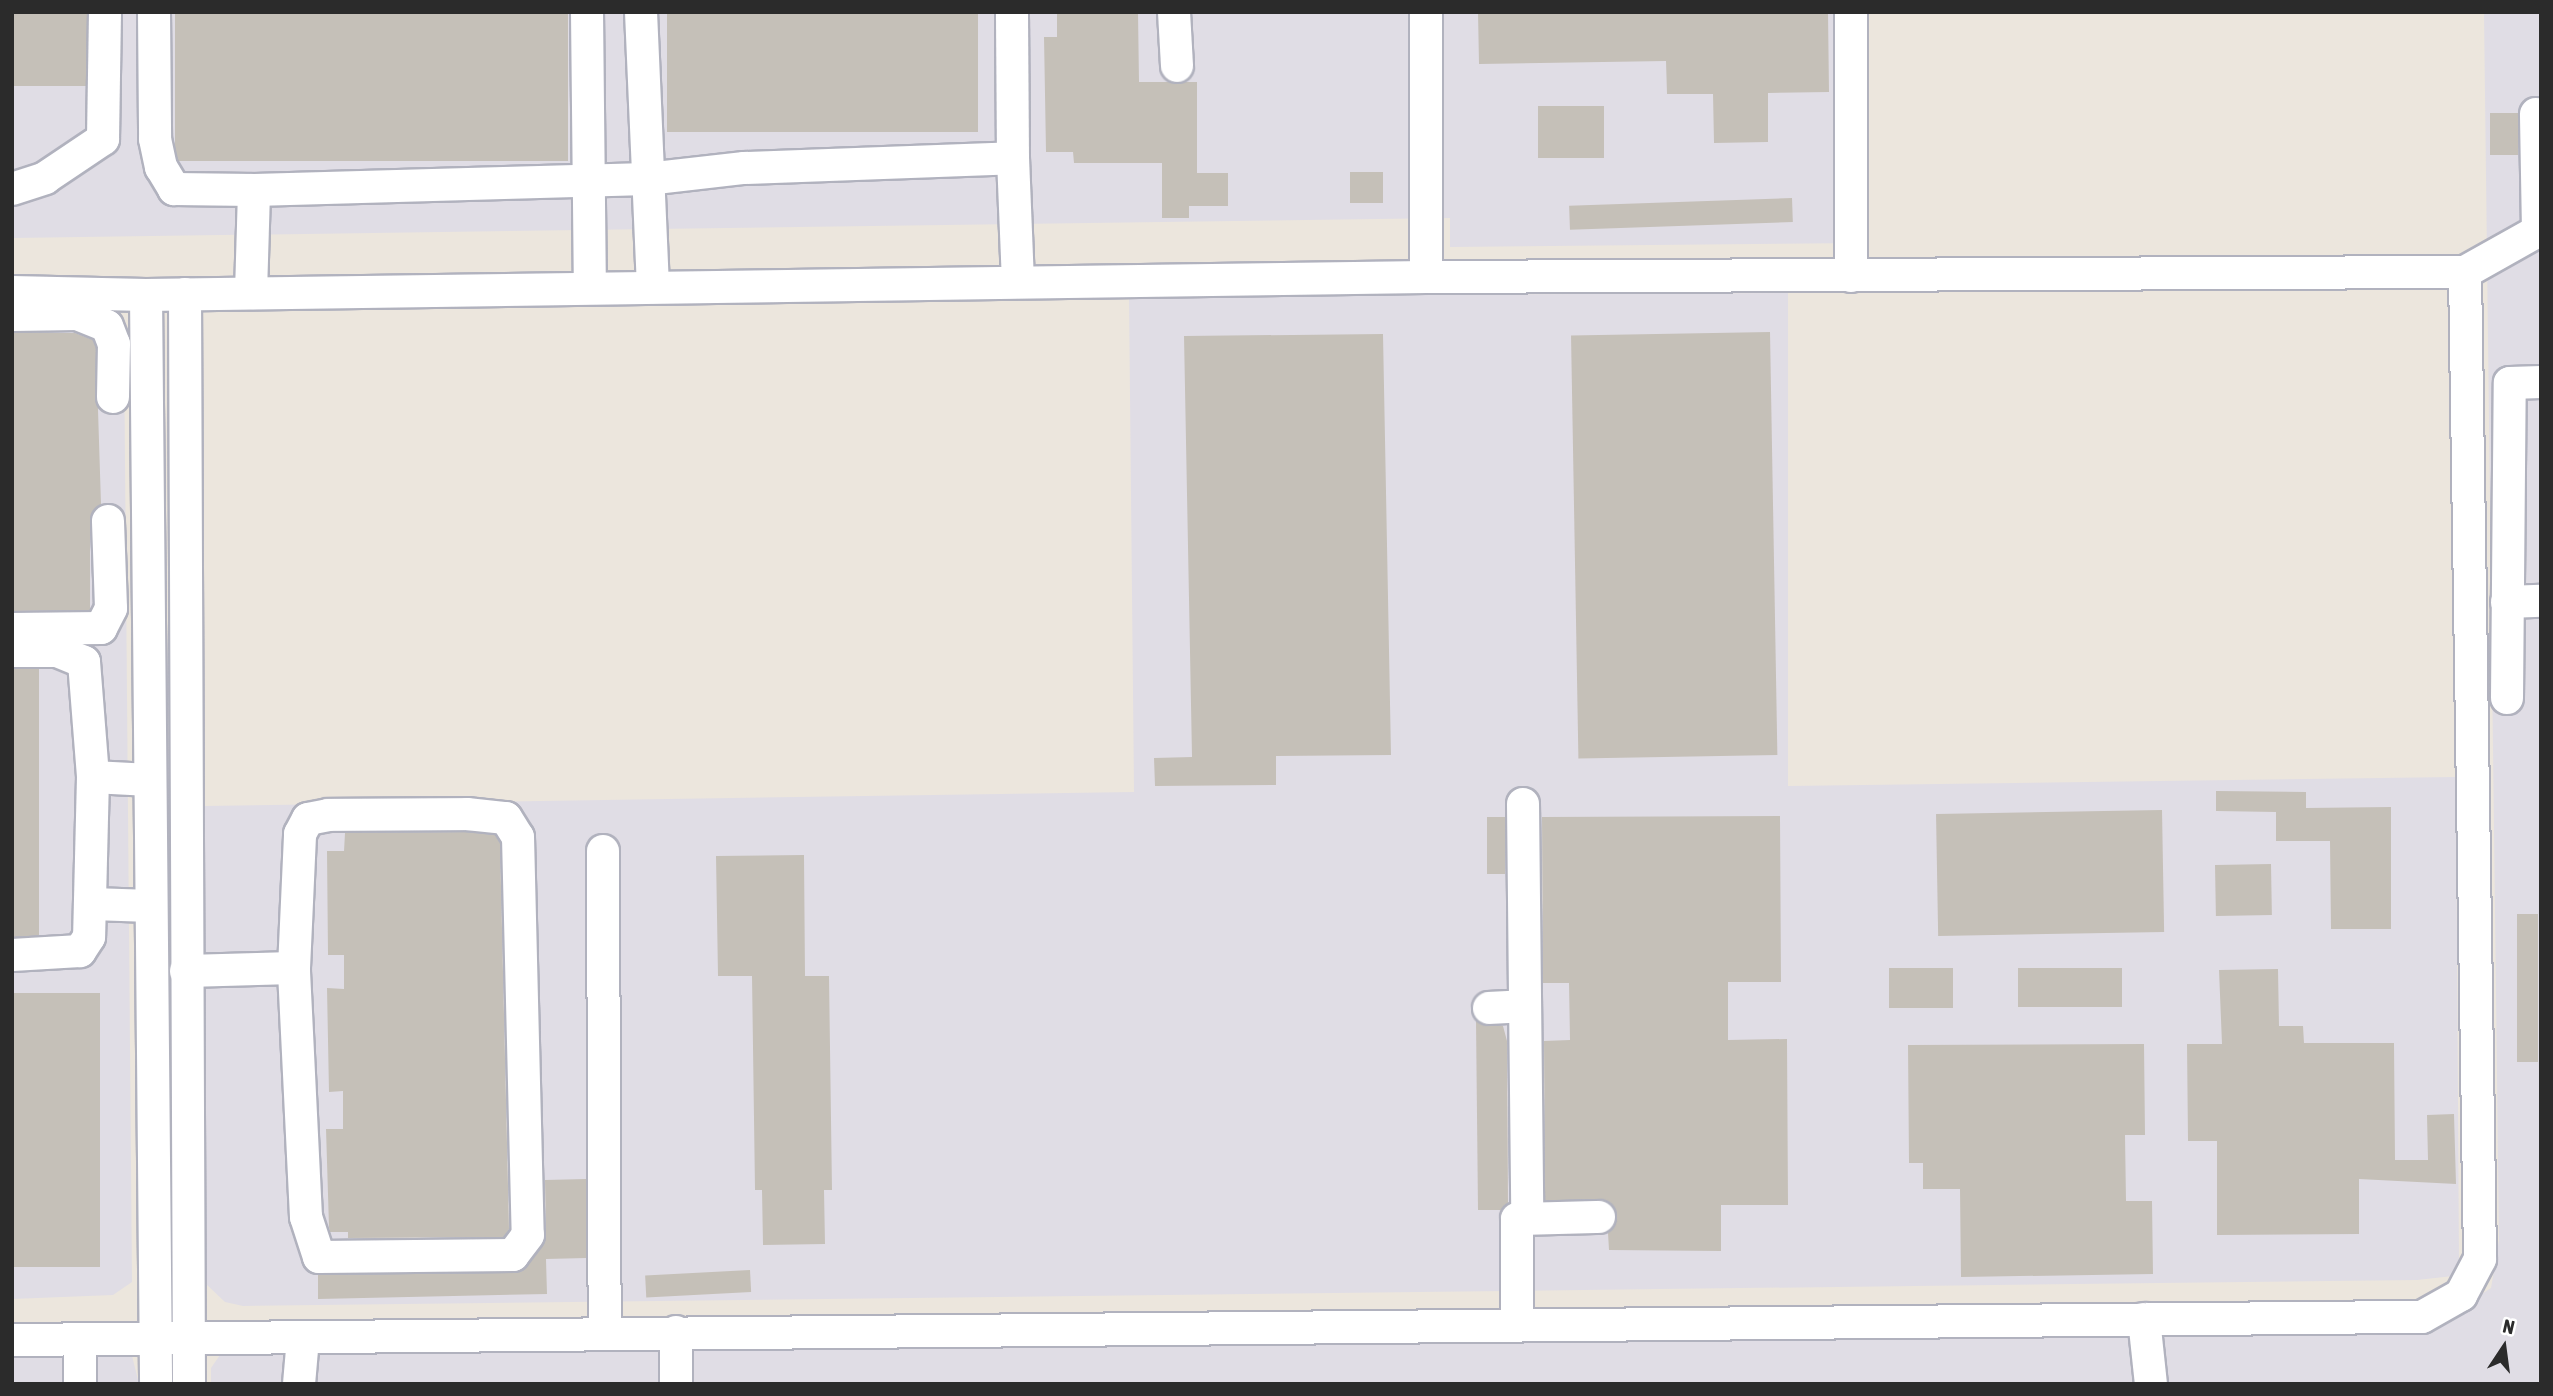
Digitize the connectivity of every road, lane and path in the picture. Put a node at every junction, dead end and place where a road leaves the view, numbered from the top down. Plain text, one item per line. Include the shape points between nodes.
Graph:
1 (105, 12) edge
2 (154, 12) edge
3 (587, 12) edge
4 (641, 12) edge
5 (1012, 12) edge
6 (1174, 12) edge
7 (1426, 12) edge
8 (1851, 12) edge
9 (1177, 66) dead end
10 (2536, 114) dead end
11 (1013, 158) junction
12 (647, 178) junction
13 (589, 180) junction
14 (12, 190) edge
15 (254, 190) junction
16 (2540, 231) edge
17 (2465, 272) junction
18 (1852, 276) junction
19 (1426, 277) junction
20 (1018, 282) junction
21 (590, 288) junction
22 (653, 288) junction
23 (12, 292) edge
24 (251, 293) junction
25 (185, 294) junction
26 (146, 295) junction
27 (12, 315) edge
28 (2541, 382) edge
29 (113, 397) dead end
30 (108, 522) dead end
31 (2507, 601) junction
32 (2541, 601) edge
33 (12, 629) edge
34 (12, 651) edge
35 (2507, 698) dead end
36 (93, 777) junction
37 (150, 780) junction
38 (1523, 804) dead end
39 (603, 851) dead end
40 (92, 904) junction
41 (151, 906) junction
42 (12, 956) edge
43 (294, 968) junction
44 (186, 971) junction
45 (1522, 1006) junction
46 (1489, 1008) dead end
47 (1599, 1217) dead end
48 (1527, 1219) junction
49 (2144, 1319) junction
50 (1517, 1325) junction
51 (605, 1332) junction
52 (676, 1332) junction
53 (303, 1338) junction
54 (155, 1339) junction
55 (188, 1339) junction
56 (12, 1340) edge
57 (80, 1340) junction
58 (80, 1384) edge
59 (156, 1384) edge
60 (189, 1384) edge
61 (299, 1384) edge
62 (676, 1384) edge
63 (2151, 1384) edge

1 - 14 street via 103,139 45,178
2 - 15 street via 155,139 161,167 174,189
3 - 13 street
4 - 12 street
5 - 11 street
6 - 9 street
7 - 19 street
8 - 18 street
10 - 16 street
11 - 12 street via 744,168
11 - 20 street
12 - 13 street
12 - 22 street
13 - 15 street
13 - 21 street
15 - 24 street
16 - 17 street
17 - 18 street
17 - 49 street via 2480,1259 2461,1295 2422,1317
18 - 19 street
19 - 20 street
20 - 22 street
21 - 22 street
21 - 24 street
23 - 26 street
24 - 25 street
25 - 26 street
25 - 44 street
26 - 37 street
27 - 29 street via 77,314 107,326 114,344
28 - 31 street via 2510,383
30 - 33 street via 111,608 101,628
31 - 32 street
31 - 35 street
34 - 36 street via 57,651 83,662
36 - 37 street
36 - 40 street
37 - 41 street
38 - 45 street
39 - 51 street
40 - 41 street
40 - 42 street via 89,937 80,951
41 - 54 street
43 - 43 street via 300,834 307,819 467,814 506,818 518,837 528,1235 513,1255 319,1257 306,1217
43 - 44 street
44 - 55 street
45 - 46 street
45 - 48 street
47 - 48 street
48 - 50 street via 1517,1219
49 - 50 street
49 - 63 street
50 - 52 street
51 - 52 street
51 - 53 street
52 - 62 street
53 - 55 street
53 - 61 street
54 - 55 street
54 - 57 street
54 - 59 street
55 - 60 street
56 - 57 street
57 - 58 street

